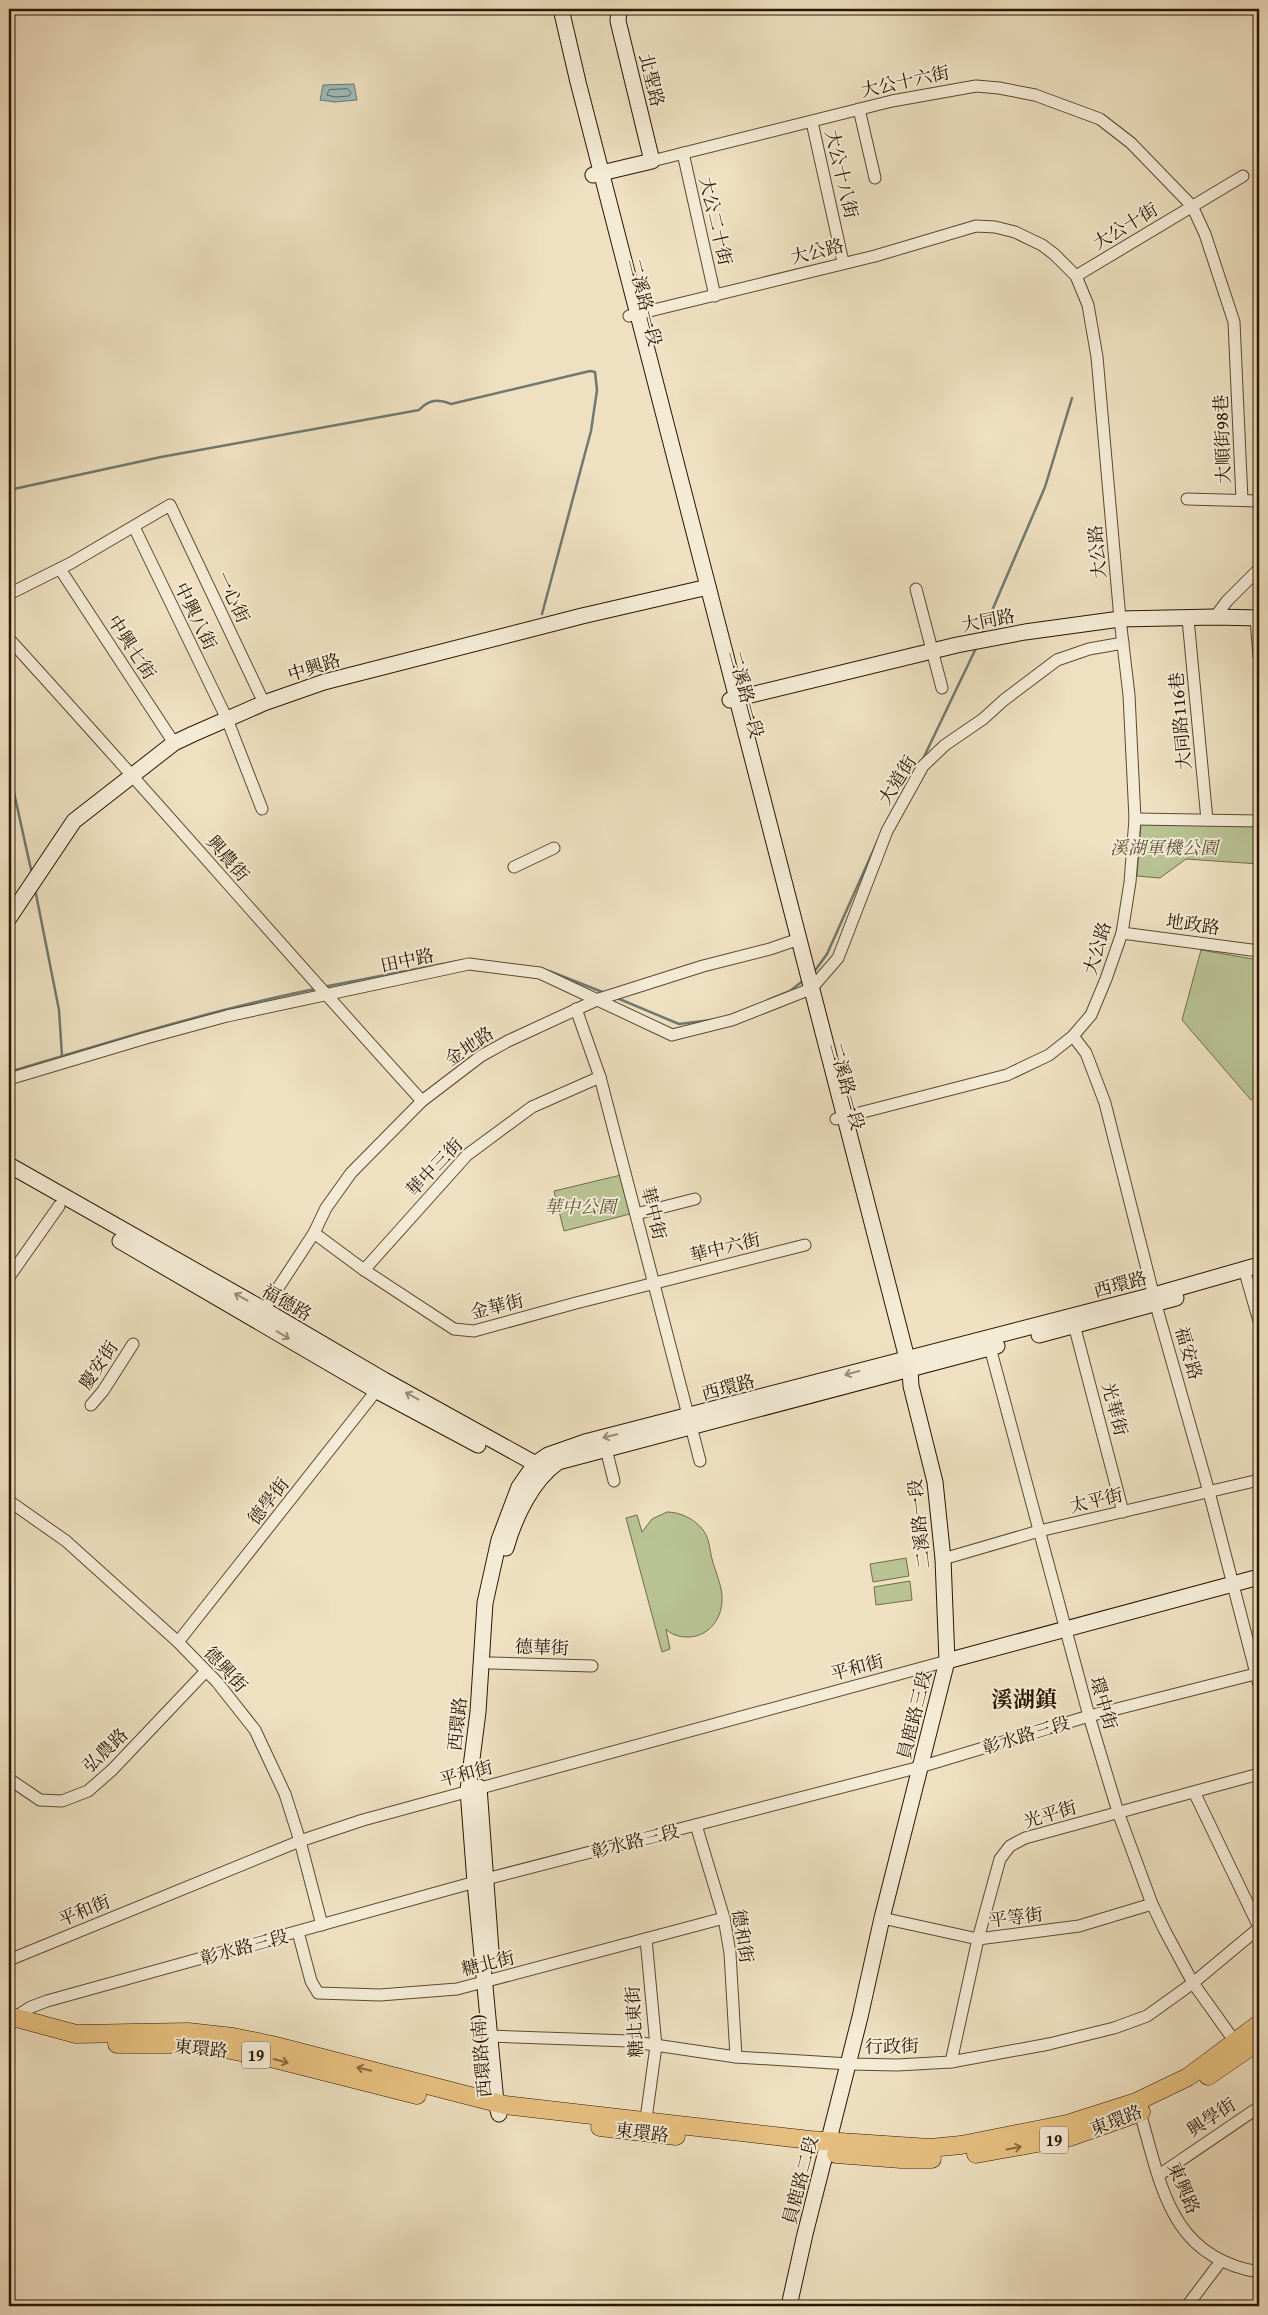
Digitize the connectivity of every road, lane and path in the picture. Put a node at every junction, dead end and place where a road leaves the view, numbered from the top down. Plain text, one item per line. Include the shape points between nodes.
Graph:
1 (553, 9) edge
2 (561, 9) edge
3 (619, 9) edge
4 (859, 110) junction
5 (812, 122) junction
6 (683, 153) junction
7 (652, 161) junction
8 (598, 174) junction
9 (1243, 176) dead end
10 (874, 178) dead end
11 (1192, 206) junction
12 (844, 262) junction
13 (1076, 276) junction
14 (715, 296) junction
15 (634, 315) junction
16 (1237, 378) joint
17 (1187, 499) dead end
18 (1242, 500) junction
19 (1259, 501) edge
20 (134, 527) junction
21 (60, 569) junction
22 (1259, 569) edge
23 (704, 588) junction
24 (916, 590) dead end
25 (9, 594) edge
26 (1215, 617) junction
27 (1258, 618) edge
28 (1120, 619) junction
29 (1188, 619) junction
30 (9, 639) edge
31 (1123, 643) junction
32 (932, 651) junction
33 (1259, 657) edge
34 (942, 688) dead end
35 (734, 699) junction
36 (264, 703) junction
37 (227, 719) junction
38 (174, 743) junction
39 (133, 775) junction
40 (262, 809) dead end
41 (1135, 819) junction
42 (1206, 820) junction
43 (1259, 821) edge
44 (554, 848) dead end
45 (514, 867) dead end
46 (9, 918) edge
47 (1122, 933) junction
48 (795, 941) junction
49 (1259, 951) edge
50 (806, 983) junction
51 (326, 995) junction
52 (599, 1000) junction
53 (576, 1009) junction
54 (1073, 1036) junction
55 (600, 1077) junction
56 (9, 1079) edge
57 (422, 1101) junction
58 (840, 1118) junction
59 (9, 1165) edge
60 (9, 1176) edge
61 (695, 1199) dead end
62 (59, 1206) junction
63 (636, 1214) junction
64 (314, 1233) junction
65 (805, 1245) dead end
66 (1259, 1265) edge
67 (364, 1270) junction
68 (1250, 1274) edge
69 (9, 1277) edge
70 (654, 1283) junction
71 (1155, 1300) junction
72 (261, 1314) junction
73 (1073, 1321) junction
74 (1259, 1321) edge
75 (989, 1343) junction
76 (133, 1344) dead end
77 (906, 1370) junction
78 (381, 1386) junction
79 (91, 1405) dead end
80 (690, 1422) junction
81 (606, 1449) junction
82 (700, 1461) dead end
83 (538, 1471) junction
84 (1259, 1480) edge
85 (614, 1481) dead end
86 (1209, 1492) junction
87 (9, 1501) edge
88 (1123, 1512) junction
89 (1039, 1531) junction
90 (943, 1559) junction
91 (1259, 1577) edge
92 (1234, 1584) junction
93 (1065, 1628) junction
94 (178, 1642) junction
95 (947, 1661) junction
96 (490, 1663) junction
97 (592, 1666) dead end
98 (206, 1671) junction
99 (1258, 1677) edge
100 (1089, 1716) junction
101 (920, 1767) junction
102 (1259, 1774) edge
103 (9, 1779) edge
104 (474, 1789) junction
105 (1195, 1794) junction
106 (1118, 1812) junction
107 (696, 1825) junction
108 (300, 1841) junction
109 (480, 1881) junction
110 (1152, 1904) junction
111 (724, 1918) junction
112 (882, 1918) junction
113 (322, 1925) junction
114 (1259, 1927) edge
115 (298, 1932) junction
116 (978, 1938) junction
117 (646, 1939) junction
118 (9, 1960) edge
119 (488, 1982) junction
120 (1193, 1983) junction
121 (10, 2020) edge
122 (1259, 2024) edge
123 (495, 2036) junction
124 (1259, 2041) edge
125 (656, 2046) junction
126 (1240, 2048) junction
127 (736, 2057) junction
128 (951, 2062) junction
129 (849, 2064) junction
130 (500, 2107) junction
131 (1138, 2107) junction
132 (1259, 2107) edge
133 (645, 2126) junction
134 (828, 2147) junction
135 (1159, 2175) junction
136 (1221, 2261) junction
137 (1259, 2272) edge
138 (789, 2306) edge
139 (1187, 2306) edge

1 - 8 street, 二溪路一段
2 - 8 street, 二溪路一段
3 - 7 street, 北聖路 via 618,20
4 - 5 street, 大公十六街
4 - 10 street
4 - 11 street, 大公十六街 via 976,86 1035,95 1100,119 1112,127
5 - 6 street, 大公十六街
5 - 12 street, 大公十八街
6 - 7 street, 大公十六街
6 - 14 street, 大公二十街
7 - 8 street, 大公十六街
8 - 15 street, 二溪路一段
9 - 11 street, 大公十街
11 - 13 street, 大公十街
11 - 16 street, 大公十六街 via 1229,301 1234,322
12 - 13 street, 大公路 via 976,226 995,227 1042,244
12 - 14 street, 大公路
13 - 28 street, 大公路 via 1088,305 1094,333
14 - 15 street, 大公路
15 - 23 street, 二溪路一段
16 - 18 street, 大順街98巷
17 - 18 street
18 - 19 street
20 - 21 street
20 - 36 street, 一心街 via 170,505
20 - 37 street, 中興八街
21 - 25 street
21 - 38 street, 中興七街
22 - 26 street
23 - 35 street, 二溪路一段
23 - 36 street, 中興路 via 324,682
24 - 32 street
26 - 27 street, 大同路
26 - 29 street, 大同路
27 - 33 street
28 - 29 street, 大同路
28 - 31 street, 大公路
28 - 32 street, 大同路 via 1086,622
29 - 42 street, 大同路116巷
30 - 39 street, 興農街
31 - 41 street, 大公路
31 - 50 street, 大道街 via 1057,660 945,745 923,766 887,831 838,958
32 - 34 street
32 - 35 street, 大同路
35 - 48 street, 二溪路一段
36 - 37 street, 中興路
37 - 38 street, 中興路
37 - 40 street, 中興八街
38 - 39 street, 中興路
39 - 46 street, 中興路 via 74,822
39 - 51 street, 興農街
41 - 42 street
41 - 47 street, 大公路
42 - 43 street
44 - 45 street
47 - 49 street, 地政路
47 - 54 street, 大公路 via 1091,1015
48 - 50 street, 二溪路一段
48 - 52 street, 金地路 via 703,966
50 - 52 street, 田中路 via 732,1020 672,1034
50 - 58 street, 二溪路一段
51 - 52 street, 田中路 via 469,964 540,973
51 - 56 street, 田中路 via 227,1016
51 - 57 street, 興農街
52 - 53 street, 金地路
53 - 55 street, 華中街
53 - 57 street, 金地路 via 481,1056
54 - 58 street, 大公路 via 1049,1055 1007,1075
54 - 71 street, 福安路 via 1086,1053 1105,1103
55 - 63 street, 華中街
55 - 67 street, 華中三街 via 532,1107 467,1155
57 - 64 street, 金地路 via 351,1173 326,1208
58 - 77 street, 二溪路一段
72 -> 59 street, 福德路
60 - 62 street, 福德路
61 - 63 street
62 - 69 street
62 - 72 street, 福德路
63 - 70 street, 華中街
64 - 67 street
64 - 72 street, 金地路
65 - 70 street, 華中六街
66 - 68 street, 西環路
67 - 70 street, 金華街 via 454,1329 465,1332
68 - 71 street, 西環路
68 - 74 street
70 - 80 street, 華中街
71 - 73 street, 西環路
71 - 86 street, 福安路
72 - 78 street, 福德路
73 - 75 street, 西環路
73 - 88 street, 光華街
75 - 77 street, 西環路
75 - 89 street, 環中街
76 - 79 street, 慶安街
77 - 80 street, 西環路
77 - 90 street, 二溪路一段 via 935,1482
78 - 83 street, 福德路
78 - 94 street, 德學街
80 - 81 street, 西環路
80 - 82 street, 華中街
80 -> 83 street, 西環路 via 564,1449 548,1455
81 - 83 street, 西環路
81 - 85 street
83 - 96 street, 西環路 via 507,1546 495,1607
83 - 104 street, 西環路 via 519,1487 498,1540 485,1603
84 - 86 street, 太平街
86 - 88 street, 太平街
86 - 92 street, 福安路
87 - 94 street, 德興街 via 66,1540
88 - 89 street, 太平街
89 - 90 street, 太平街
89 - 93 street, 環中街
90 - 95 street, 二溪路一段
91 - 92 street, 員鹿路三段
92 - 93 street, 員鹿路三段
92 - 99 street, 福安路
93 - 95 street, 員鹿路三段
93 - 100 street, 環中街
94 - 98 street, 德興街
95 - 101 street, 員鹿路三段
95 - 104 street, 平和街
96 - 97 street, 德華街
96 - 104 street, 西環路
98 - 103 street, 弘農路 via 88,1791 62,1801 40,1800
98 - 108 street, 德興街 via 255,1730 285,1794
99 - 100 street, 彰水路三段
100 - 101 street, 彰水路三段
100 - 106 street, 環中街
101 - 107 street, 彰水路三段
101 - 112 street, 員鹿路三段
102 - 105 street, 光平街
104 - 108 street, 平和街
104 - 109 street, 西環路(南)
105 - 106 street, 光平街
105 - 114 street
106 - 110 street, 環中街
106 - 116 street, 光平街 via 1025,1838 1010,1846 1000,1859
107 - 109 street, 彰水路三段
107 - 111 street, 德和街
108 - 113 street, 德興街
108 - 118 street, 平和街
109 - 113 street, 彰水路三段
109 - 119 street, 西環路(南)
110 - 116 street, 平等街 via 1080,1926
110 - 120 street, 環中街
111 - 117 street, 糖北街
111 - 127 street, 德和街 via 730,1952
112 - 116 street, 平等街
112 - 129 street, 員鹿路三段
113 - 115 street, 彰水路三段
114 - 120 street, 行政街
115 - 119 street, 糖北街 via 311,1981 318,1992 380,1994 457,1989
115 - 121 street, 彰水路三段 via 47,2001
116 - 128 street, 光平街
117 - 119 street, 糖北街
117 - 125 street, 糖北東街
119 - 123 street, 西環路(南)
120 - 126 street, 環中街
120 - 128 street, 行政街 via 1147,2016 1114,2028
121 - 130 main road, 東環路 / 19 via 76,2034 161,2031 233,2037
122 - 126 main road, 東環路 / 19
123 - 125 street, 行政街 via 628,2041
123 - 130 street, 西環路(南)
124 - 126 main road, 東環路 / 19
125 - 127 street, 行政街
125 - 133 street, 糖北東街
126 - 131 main road, 東環路 / 19 via 1181,2092
127 - 129 street, 行政街
128 - 129 street, 行政街 via 897,2066
129 - 134 street, 員鹿路二段
130 - 133 main road, 東環路 / 19
131 - 134 main road, 東環路 / 19 via 961,2145 930,2148
131 - 135 street, 東興路
132 - 135 street, 興學街
133 - 134 main road, 東環路 / 19 via 680,2126
134 - 138 street, 員鹿路二段
135 - 136 street, 東興路 via 1176,2220 1196,2244
136 - 137 street, 東興路
136 - 139 street

